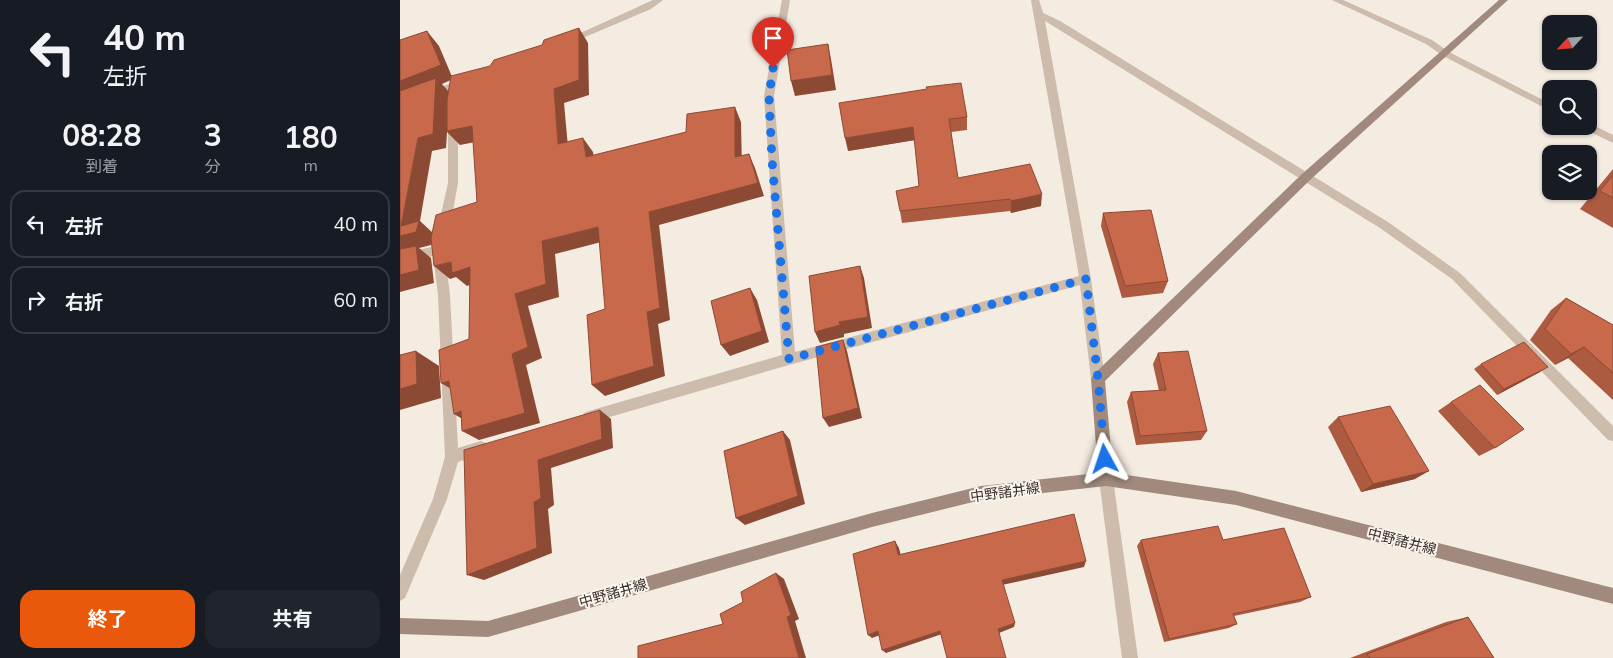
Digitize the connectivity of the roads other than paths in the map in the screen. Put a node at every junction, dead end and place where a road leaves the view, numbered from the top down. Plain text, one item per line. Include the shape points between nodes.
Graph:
1 (659, 0) edge
2 (786, 0) edge
3 (1035, 0) edge
4 (1336, 0) edge
5 (1504, 0) edge
6 (648, 4) edge
7 (1039, 15) junction
8 (556, 46) edge
9 (1446, 54) junction
10 (475, 78) edge
11 (456, 83) junction
12 (455, 98) edge
13 (1542, 103) edge
14 (400, 106) edge
15 (453, 114) edge
16 (1597, 131) edge
17 (1613, 139) edge
18 (1306, 178) junction
19 (438, 252) junction
20 (400, 258) edge
21 (1086, 279) junction
22 (789, 359) junction
23 (1098, 379) junction
24 (574, 422) edge
25 (1613, 435) edge
26 (499, 443) edge
27 (452, 457) junction
28 (1106, 479) junction
29 (400, 592) edge
30 (1613, 596) edge
31 (400, 626) edge
32 (1130, 658) edge

1 - 6 street
2 - 22 street via 769,96
3 - 7 street
4 - 9 street via 1429,42
5 - 9 main road
6 - 8 street
7 - 18 street via 1057,23
7 - 21 street
9 - 13 street
9 - 18 main road
10 - 11 street
11 - 12 street
11 - 14 street
15 - 19 street via 454,183
16 - 17 street
18 - 23 main road
18 - 25 street via 1384,225 1456,276
19 - 20 street
19 - 27 street via 444,294
21 - 22 street
21 - 23 street
22 - 24 street
23 - 28 main road
26 - 27 street
27 - 29 street via 440,500
28 - 30 main road, 中野諸井線 via 1236,498
28 - 31 main road, 中野諸井線 via 982,493 872,520 488,629
28 - 32 street

